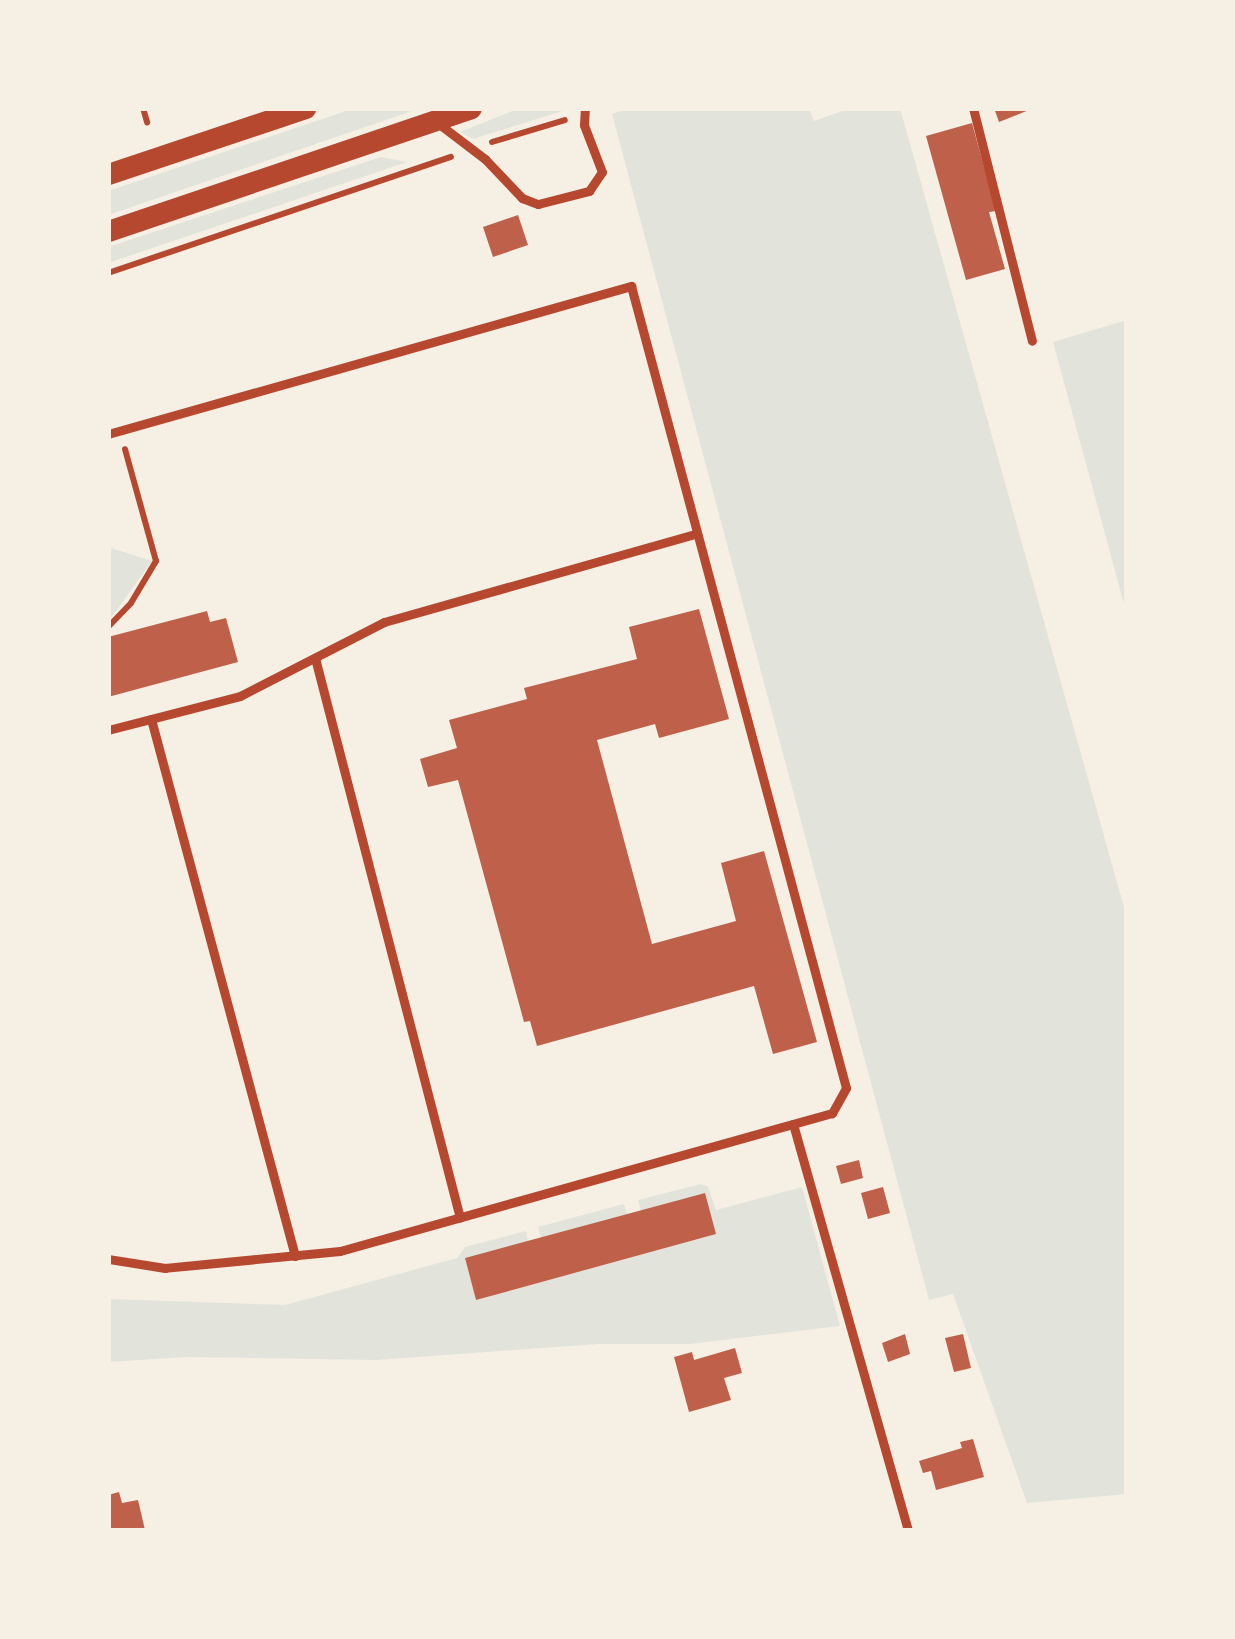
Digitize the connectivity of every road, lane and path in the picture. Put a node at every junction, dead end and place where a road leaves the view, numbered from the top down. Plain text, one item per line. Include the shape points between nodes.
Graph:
1 (143, 108) edge
2 (305, 108) edge
3 (471, 108) edge
4 (973, 108) edge
5 (584, 111) edge
6 (435, 121) junction
7 (148, 122) dead end
8 (472, 150) junction
9 (108, 174) edge
10 (108, 231) edge
11 (108, 273) edge
12 (1032, 341) dead end
13 (108, 434) edge
14 (121, 434) junction
15 (696, 534) junction
16 (108, 627) edge
17 (314, 658) junction
18 (151, 719) junction
19 (108, 730) edge
20 (793, 1124) junction
21 (460, 1218) junction
22 (295, 1256) junction
23 (108, 1259) edge
24 (908, 1531) edge

1 - 7 path
2 - 9 street
3 - 6 street
4 - 12 lane
5 - 8 path
5 - 8 lane via 602,172 590,191 538,204 522,199
6 - 8 lane
6 - 10 street
8 - 11 path
13 - 14 lane
14 - 15 lane via 632,286
14 - 16 path via 156,562
15 - 17 lane via 384,622
15 - 20 lane via 846,1088 832,1113
17 - 18 lane via 240,695
17 - 21 lane
18 - 19 lane
18 - 22 lane
20 - 21 lane
20 - 24 lane
21 - 22 lane
22 - 23 lane via 165,1268

